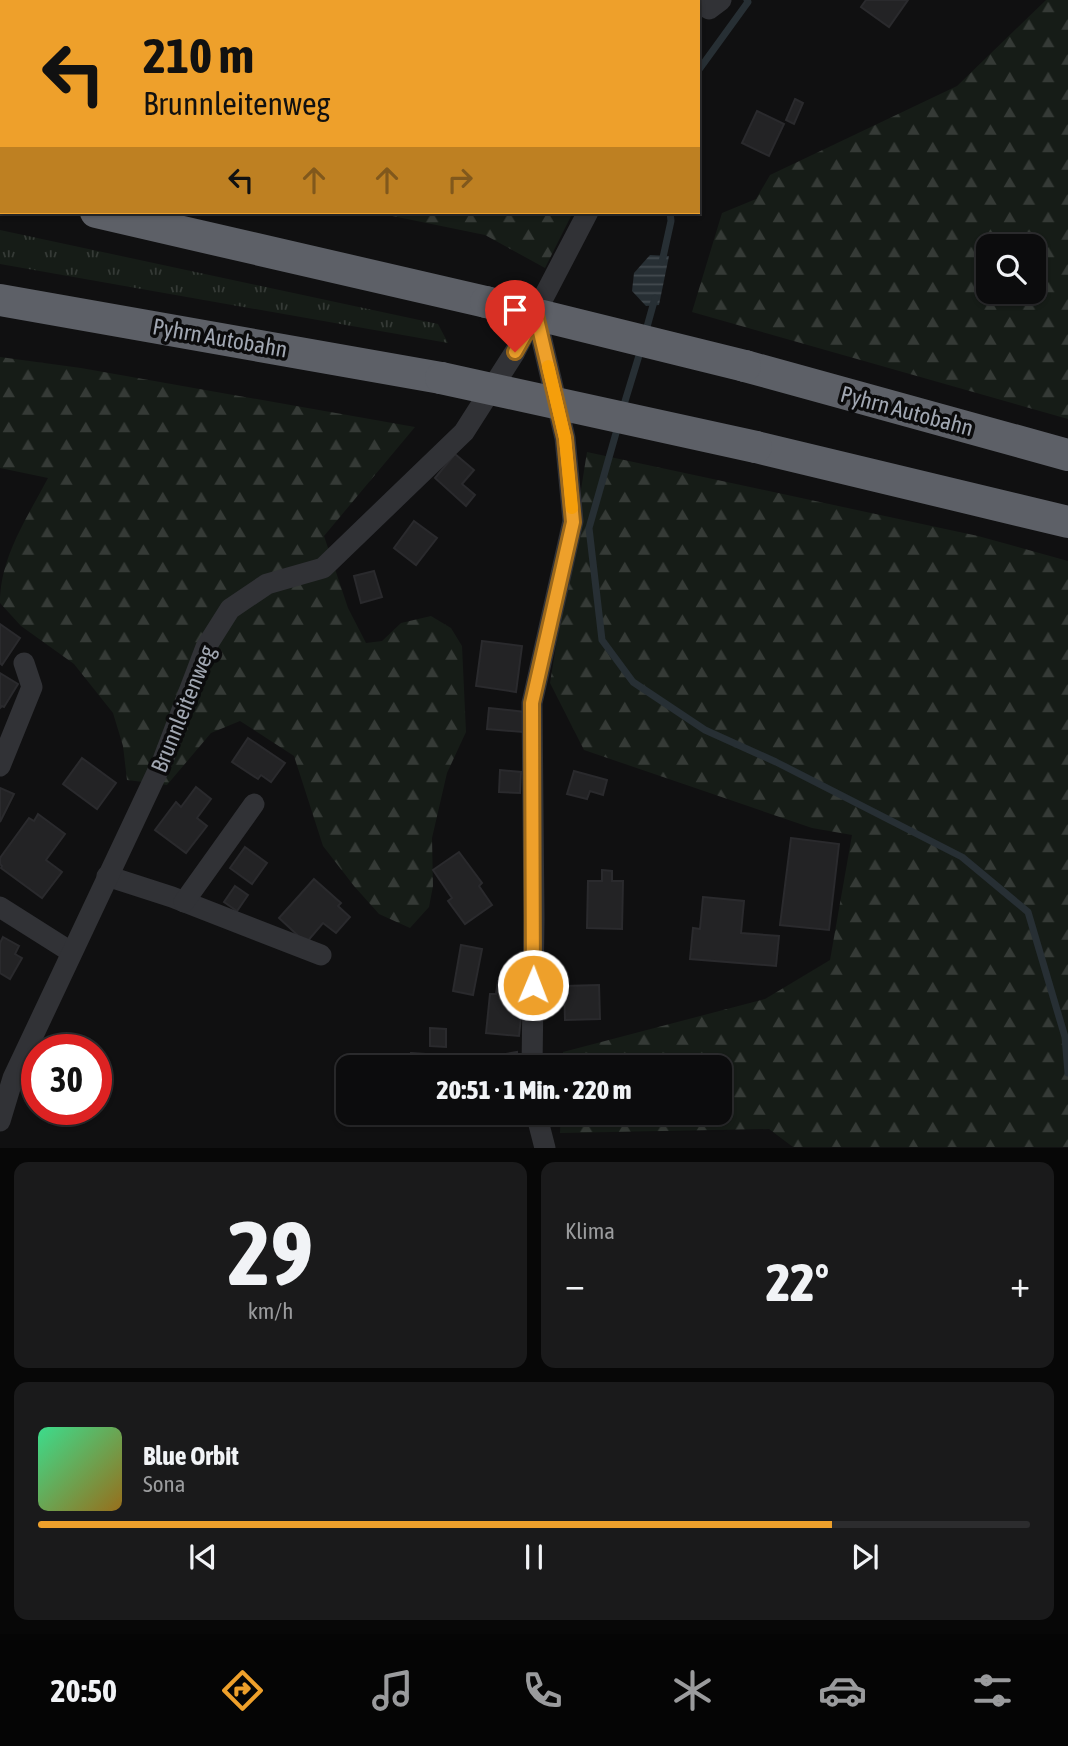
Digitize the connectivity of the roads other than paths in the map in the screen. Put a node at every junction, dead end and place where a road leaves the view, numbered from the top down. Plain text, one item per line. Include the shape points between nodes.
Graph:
1 (105, 214) edge
2 (587, 214) edge
3 (0, 300) edge
4 (536, 315) junction
5 (1068, 455) edge
6 (1068, 522) edge
7 (24, 663) dead end
8 (0, 766) edge
9 (254, 804) dead end
10 (107, 876) junction
11 (184, 902) junction
12 (0, 907) edge
13 (71, 952) junction
14 (321, 955) dead end
15 (532, 1055) edge
16 (0, 1121) edge
17 (539, 1125) edge
18 (545, 1147) edge

1 - 5 highway, Pyhrn Autobahn, bridge via 745,366
2 - 4 street, Brunnleitenweg
3 - 6 highway, Pyhrn Autobahn, bridge via 441,378
4 - 10 street, Brunnleitenweg via 464,432 323,568 267,584 230,609 206,646 163,760
4 - 15 street via 565,438 573,522 532,703
7 - 8 street via 32,687
9 - 11 street
10 - 11 street
10 - 13 street, Brunnleitenweg
11 - 14 street
12 - 13 street
13 - 16 street, Brunnleitenweg via 13,1078
17 - 18 street

